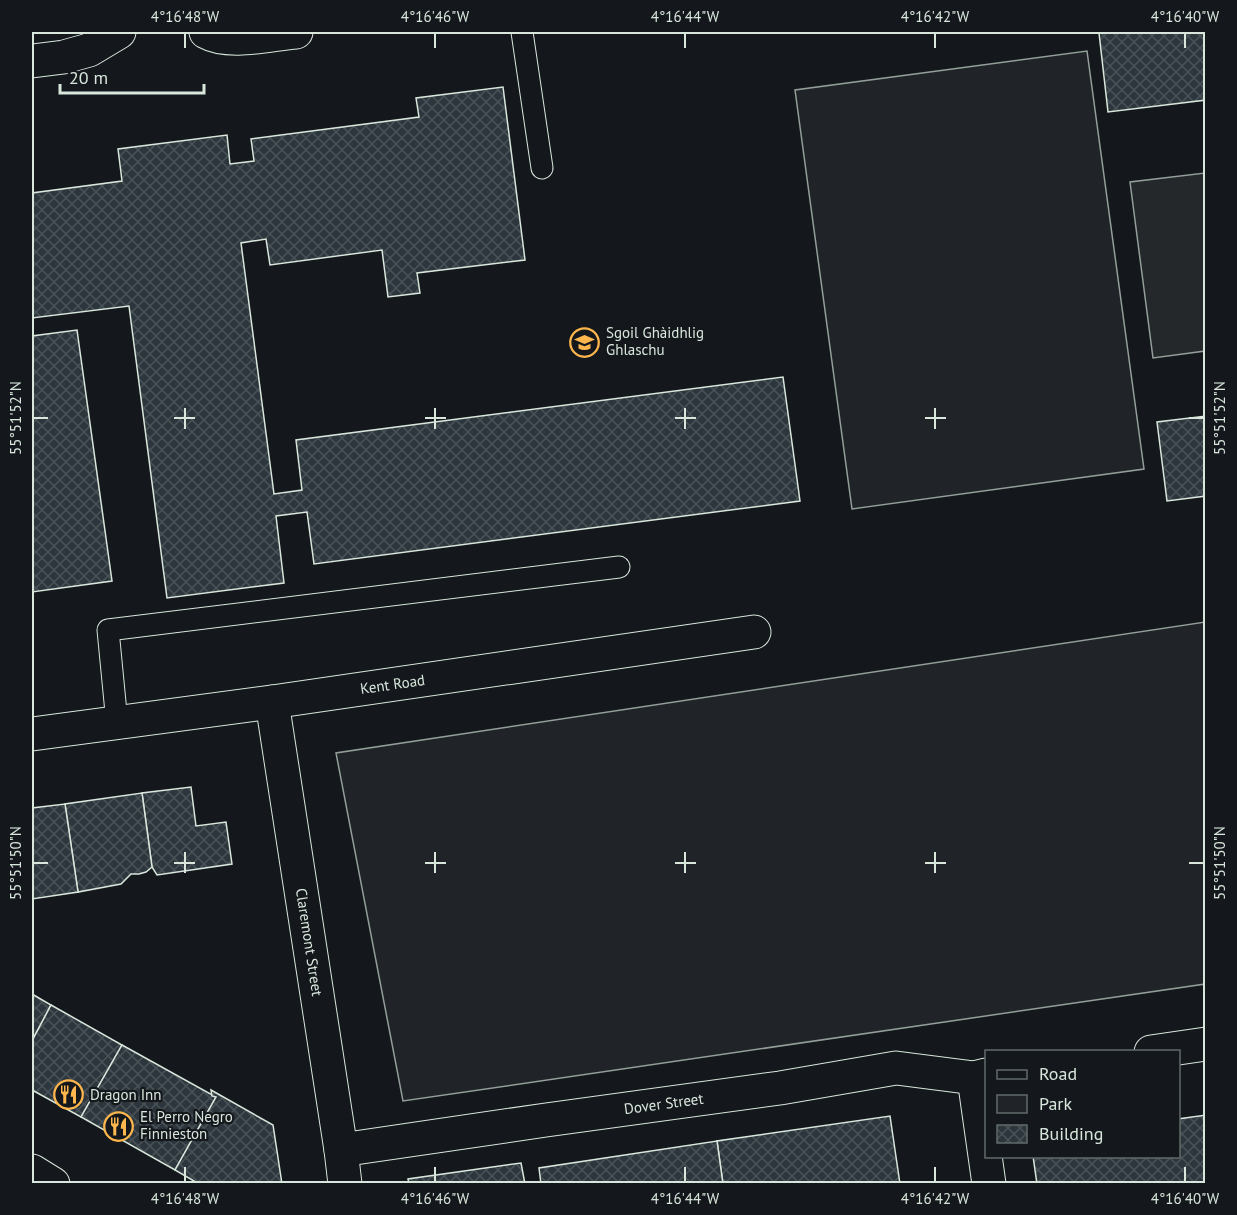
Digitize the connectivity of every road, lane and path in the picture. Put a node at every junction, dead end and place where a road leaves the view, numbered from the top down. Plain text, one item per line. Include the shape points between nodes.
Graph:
1 (119, 32) edge
2 (206, 32) edge
3 (296, 32) edge
4 (522, 32) edge
5 (32, 61) edge
6 (542, 168) dead end
7 (619, 567) dead end
8 (754, 632) dead end
9 (272, 702) junction
10 (117, 723) junction
11 (32, 734) edge
12 (1206, 1044) edge
13 (1165, 1050) edge
14 (980, 1077) edge
15 (985, 1136) edge
16 (341, 1150) junction
17 (987, 1158) edge
18 (345, 1184) edge
19 (989, 1184) edge

1 - 5 street via 89,50
2 - 3 street via 240,38
4 - 6 lane
7 - 10 lane via 108,630
8 - 9 street, Kent Road
9 - 10 street, Kent Road
9 - 16 street, Claremont Street
10 - 11 street, Kent Road
12 - 13 street
14 - 15 street
14 - 16 street, Dover Street via 896,1068
16 - 18 street, Claremont Street
17 - 19 street

